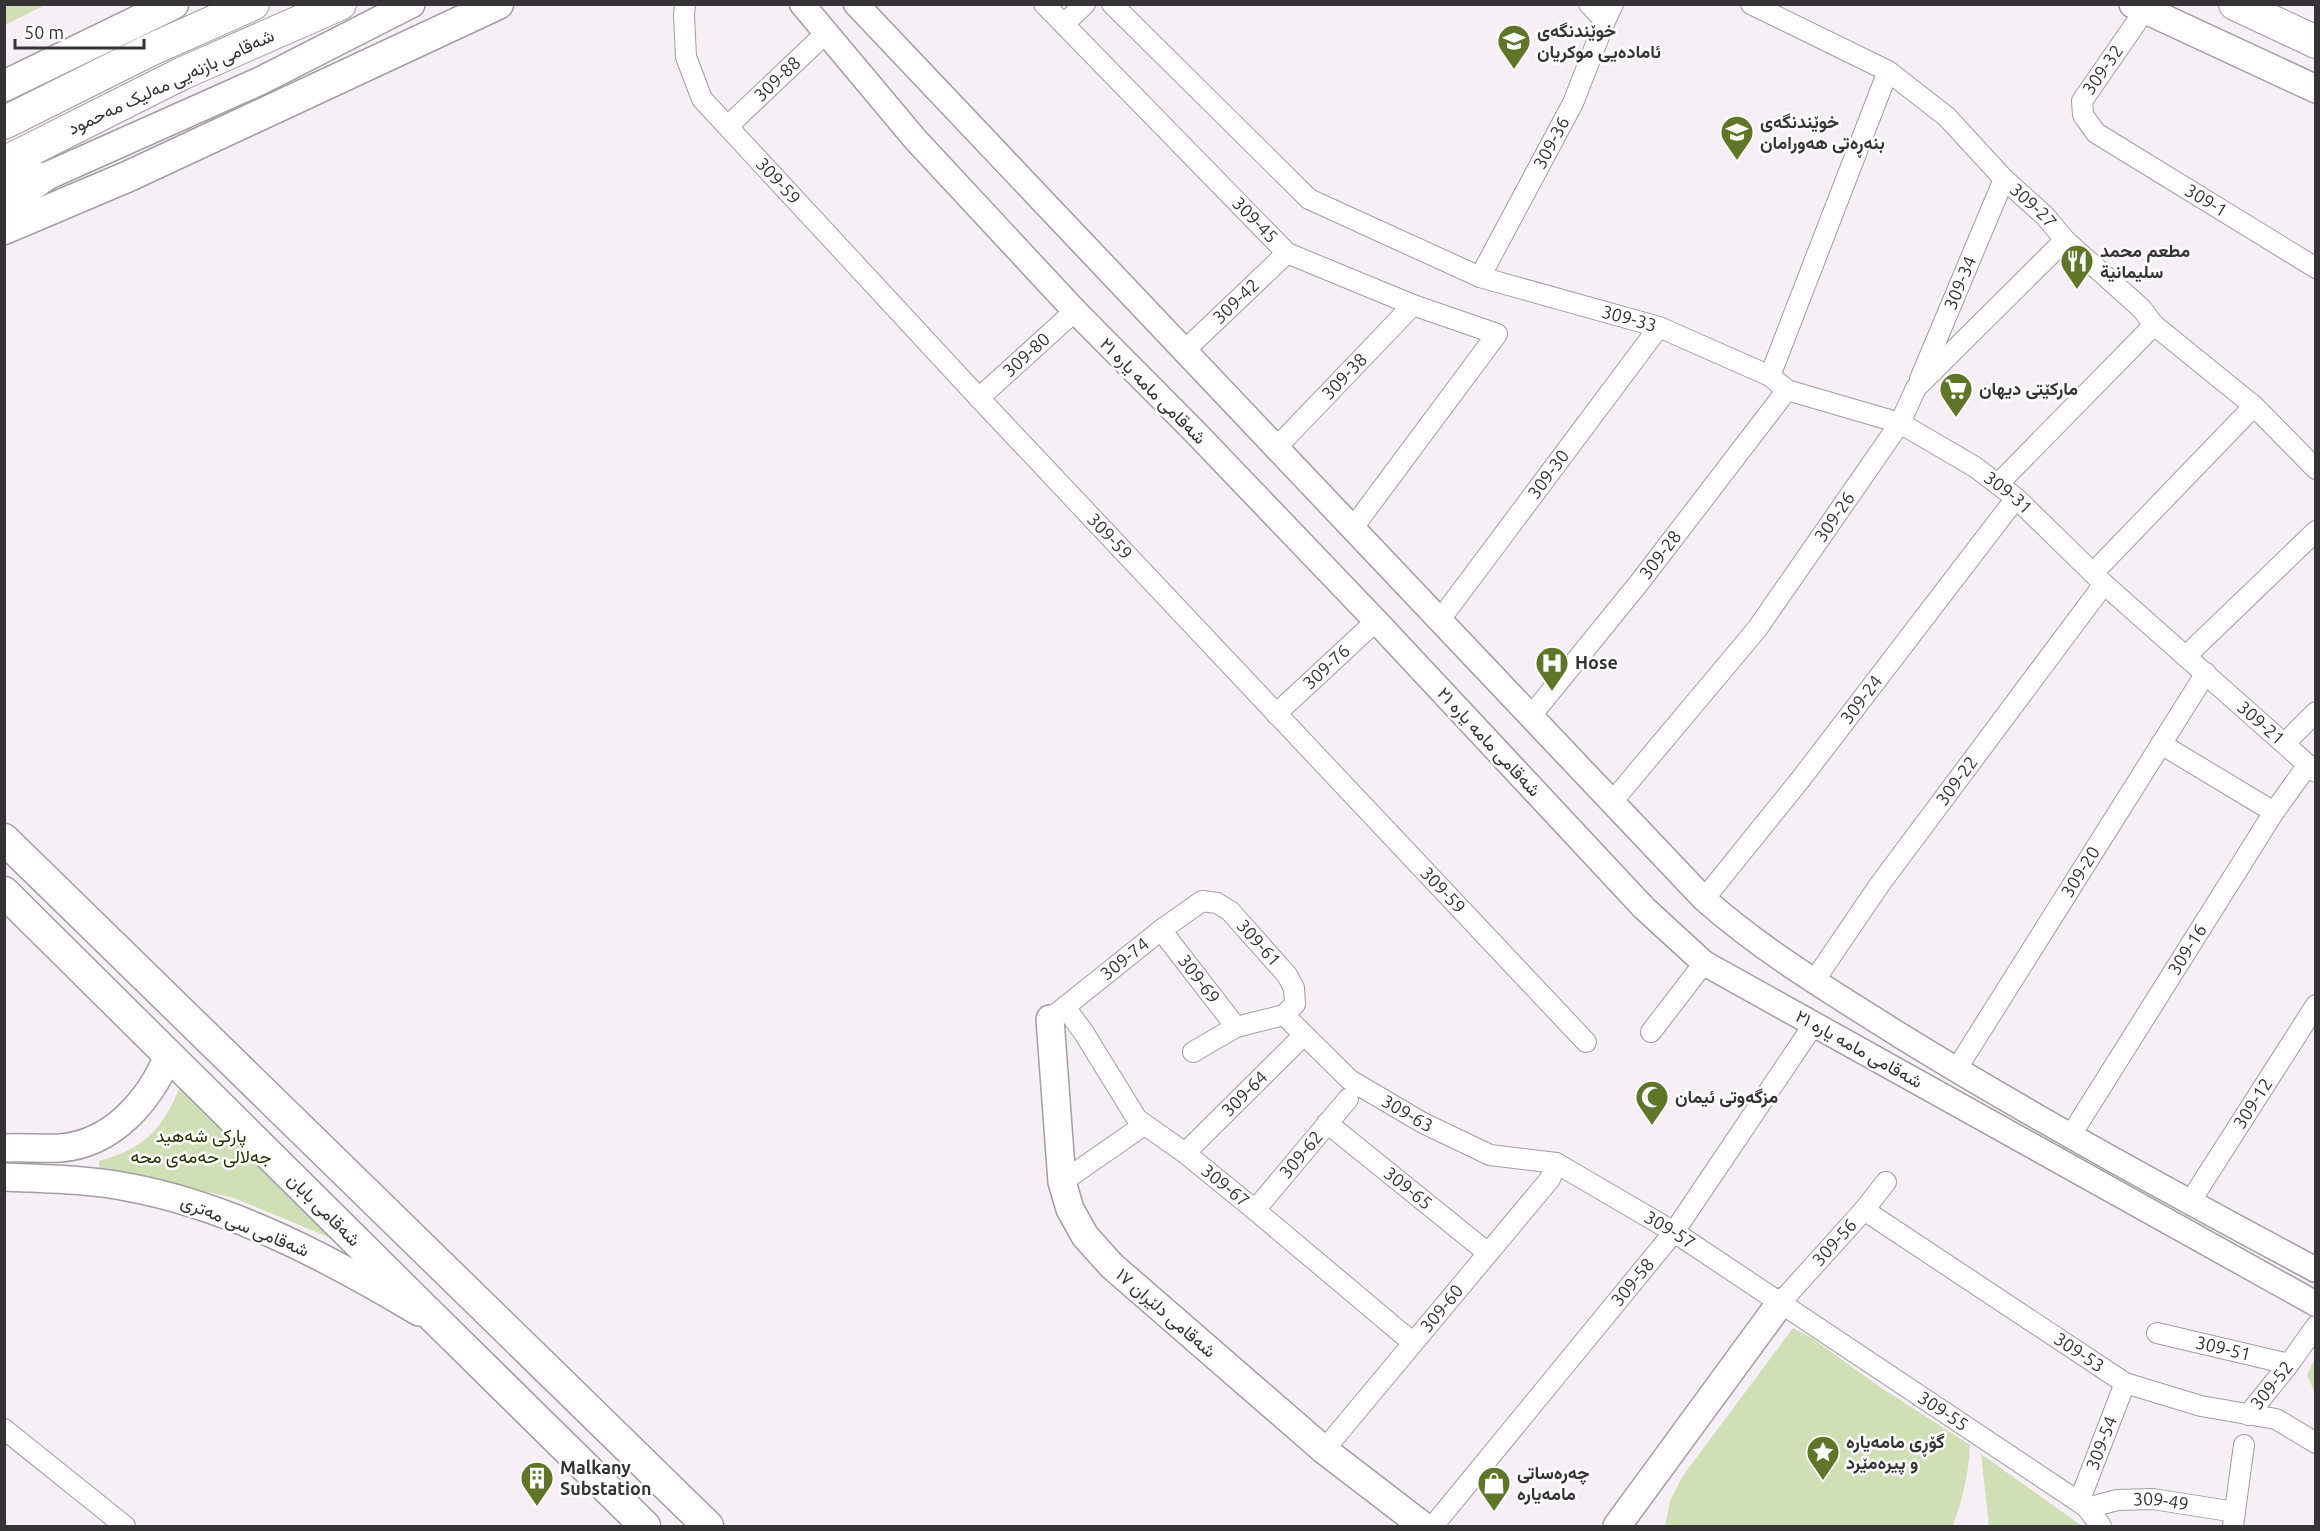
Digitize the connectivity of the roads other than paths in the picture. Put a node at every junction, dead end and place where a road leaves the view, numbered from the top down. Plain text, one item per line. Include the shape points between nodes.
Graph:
1 (173, 4) edge
2 (202, 4) edge
3 (254, 4) edge
4 (340, 4) edge
5 (411, 4) edge
6 (498, 4) edge
7 (685, 4) edge
8 (802, 4) edge
9 (856, 4) edge
10 (1044, 4) edge
11 (1085, 4) edge
12 (1112, 4) edge
13 (1589, 4) edge
14 (2235, 4) edge
15 (1754, 6) edge
16 (2139, 7) edge
17 (1609, 13) edge
18 (1064, 24) junction
19 (826, 33) junction
20 (2316, 42) edge
21 (150, 50) junction
22 (1888, 71) junction
23 (5, 85) edge
24 (2316, 89) edge
25 (4, 123) edge
26 (728, 126) junction
27 (2096, 133) joint
28 (4, 163) edge
29 (47, 176) junction
30 (4, 177) edge
31 (2004, 179) junction
32 (4, 207) edge
33 (4, 229) edge
34 (2065, 240) junction
35 (1287, 253) junction
36 (2316, 268) edge
37 (1480, 277) junction
38 (1413, 305) junction
39 (1075, 311) junction
40 (2154, 325) junction
41 (1659, 327) junction
42 (1184, 351) junction
43 (1770, 376) junction
44 (1916, 388) junction
45 (1787, 390) junction
46 (979, 398) junction
47 (2254, 406) junction
48 (1900, 423) junction
49 (1276, 448) junction
50 (2316, 469) edge
51 (1999, 483) junction
52 (2016, 498) junction
53 (1352, 529) junction
54 (2316, 531) edge
55 (2098, 578) junction
56 (1376, 621) junction
57 (1439, 621) junction
58 (2186, 656) junction
59 (2206, 673) junction
60 (2316, 712) edge
61 (1276, 714) junction
62 (1530, 717) junction
63 (2161, 744) junction
64 (2285, 744) junction
65 (2311, 769) edge
66 (1612, 802) junction
67 (2274, 812) junction
68 (9, 851) edge
69 (4, 892) edge
70 (1704, 899) junction
71 (1202, 901) joint
72 (1161, 930) junction
73 (1704, 963) junction
74 (1814, 981) junction
75 (2316, 1005) edge
76 (1290, 1010) junction
77 (1057, 1013) junction
78 (1814, 1024) junction
79 (1236, 1027) junction
80 (1651, 1032) dead end
81 (1304, 1035) junction
82 (1586, 1042) dead end
83 (1192, 1052) dead end
84 (169, 1054) junction
85 (1956, 1070) junction
86 (1348, 1099) dead end
87 (1327, 1123) junction
88 (1144, 1125) junction
89 (2071, 1134) junction
90 (6, 1145) edge
91 (1185, 1153) junction
92 (1556, 1163) junction
93 (4, 1177) edge
94 (1062, 1182) junction
95 (1886, 1182) dead end
96 (2190, 1202) junction
97 (1255, 1210) junction
98 (1864, 1210) junction
99 (1674, 1232) junction
100 (1488, 1253) junction
101 (2316, 1270) edge
102 (1781, 1302) junction
103 (2316, 1304) edge
104 (434, 1320) junction
105 (2316, 1326) edge
106 (2157, 1333) dead end
107 (1412, 1342) junction
108 (2289, 1364) junction
109 (2125, 1383) junction
110 (2247, 1415) junction
111 (4, 1429) edge
112 (2316, 1443) edge
113 (2244, 1445) dead end
114 (1324, 1450) junction
115 (2083, 1505) junction
116 (2234, 1520) edge
117 (707, 1526) edge
118 (125, 1527) edge
119 (645, 1527) edge
120 (1423, 1527) edge
121 (1433, 1527) edge
122 (1617, 1527) edge
123 (2101, 1527) edge

1 - 23 main road
2 - 21 highway
3 - 21 highway, شەقامی بازنەیی مەلیک مەحمود
4 - 28 highway, شەقامی بازنەیی مەلیک مەحمود via 183,73
5 - 29 main road via 260,81
6 - 33 main road via 129,176
7 - 26 street, 309-59 via 686,57 702,99
8 - 19 street, شەقامی مامە یارە ٢١
9 - 42 street, شەقامی مامە یارە ٢١
10 - 18 street, 309-45
11 - 18 street
12 - 37 street, 309-33 via 1309,199
13 - 17 street
14 - 20 highway
15 - 22 street, 309-27
16 - 24 main road
16 - 27 street, 309-32 via 2082,101 2083,115
17 - 37 street, 309-36 via 1573,103
18 - 35 street, 309-45
19 - 26 street, 309-88
19 - 39 street, شەقامی مامە یارە ٢١ via 915,139
21 - 25 highway, شەقامی بازنەیی مەلیک مەحمود
22 - 31 street, 309-27 via 1947,117
22 - 43 street
26 - 46 street, 309-59
27 - 36 street, 309-1
29 - 30 main road
29 - 32 main road
31 - 34 street, 309-27
31 - 44 street, 309-34
34 - 40 street, 309-27 via 2142,309
34 - 44 street, 309-26
35 - 38 street, 309-45
35 - 42 street, 309-42
37 - 41 street, 309-33
38 - 49 street, 309-38
38 - 53 street, 309-45 via 1497,334
39 - 46 street, 309-80
39 - 56 street, شەقامی مامە یارە ٢١
40 - 47 street, 309-27
40 - 51 street
41 - 43 street, 309-33
41 - 57 street, 309-30
42 - 49 street, شەقامی مامە یارە ٢١
43 - 45 street, 309-31
44 - 48 street, 309-26
45 - 48 street, 309-31
45 - 62 street, 309-28
46 - 61 street, 309-59
47 - 50 street, 309-27
47 - 55 street, 309-22
48 - 51 street, 309-31
48 - 66 street, 309-26 via 1757,629
49 - 53 street, شەقامی مامە یارە ٢١
51 - 52 street, 309-31
52 - 55 street, 309-31
52 - 70 street, 309-24
53 - 57 street, شەقامی مامە یارە ٢١
54 - 58 street
55 - 58 street, 309-31
55 - 74 street, 309-22
56 - 61 street, 309-76
56 - 73 street, شەقامی مامە یارە ٢١ via 1644,908
57 - 62 street, شەقامی مامە یارە ٢١
58 - 59 street, 309-31
59 - 63 street, 309-20
59 - 64 street, 309-21
60 - 64 street
61 - 82 street, 309-59
62 - 66 street, شەقامی مامە یارە ٢١
63 - 67 street
63 - 85 street, 309-20
64 - 65 street, 309-21
65 - 67 street, 309-16
66 - 70 street, شەقامی مامە یارە ٢١
67 - 89 street, 309-16
68 - 117 main road
69 - 84 main road, شەقامی بابان
70 - 74 street, شەقامی مامە یارە ٢١
71 - 72 street, 309-74
71 - 76 street, 309-61 via 1230,910 1287,975 1294,988
72 - 77 street, 309-74
72 - 79 street, 309-69
73 - 78 street, شەقامی مامە یارە ٢١
73 - 80 street
74 - 85 street, شەقامی مامە یارە ٢١
75 - 96 street, 309-12
76 - 79 street
76 - 81 street, 309-63
77 - 88 street, 309-67 via 1084,1033
77 - 94 main road, شەقامی دلێران ١٧
78 - 99 street, 309-58
78 - 103 street, شەقامی مامە یارە ٢١
79 - 83 street
81 - 91 street, 309-64
81 - 92 street, 309-63 via 1350,1080 1423,1123 1490,1155
84 - 90 main road via 145,1098 108,1132 81,1145
84 - 104 main road, شەقامی بابان
85 - 89 street, شەقامی مامە یارە ٢١
86 - 87 street, 309-62
87 - 97 street, 309-62
87 - 100 street, 309-65
88 - 91 street, 309-67
88 - 94 street
89 - 96 street, شەقامی مامە یارە ٢١
91 - 97 street, 309-67
92 - 99 street, 309-57
92 - 100 street, 309-60 via 1551,1179
93 - 104 main road, شەقامی سی مەتری via 126,1186 181,1199 232,1217 346,1269
94 - 114 main road, شەقامی دلێران ١٧ via 1070,1209 1085,1236 1112,1266
95 - 98 street, 309-56
96 - 101 street, شەقامی مامە یارە ٢١
97 - 107 street, 309-67
98 - 102 street, 309-56
98 - 109 street, 309-53
99 - 102 street, 309-57
99 - 121 street, 309-58
100 - 107 street, 309-60
102 - 115 street, 309-55
102 - 122 main road
104 - 119 main road, شەقامی بابان
105 - 108 street, 309-52
106 - 108 street, 309-51
107 - 114 street, 309-60
108 - 110 street, 309-52
109 - 110 street, 309-53
109 - 115 street, 309-54
110 - 112 street, 309-53 via 2276,1419
111 - 118 street
113 - 116 street
114 - 120 main road, شەقامی دلێران ١٧
115 - 116 street, 309-49 via 2153,1499
115 - 123 street, 309-55

